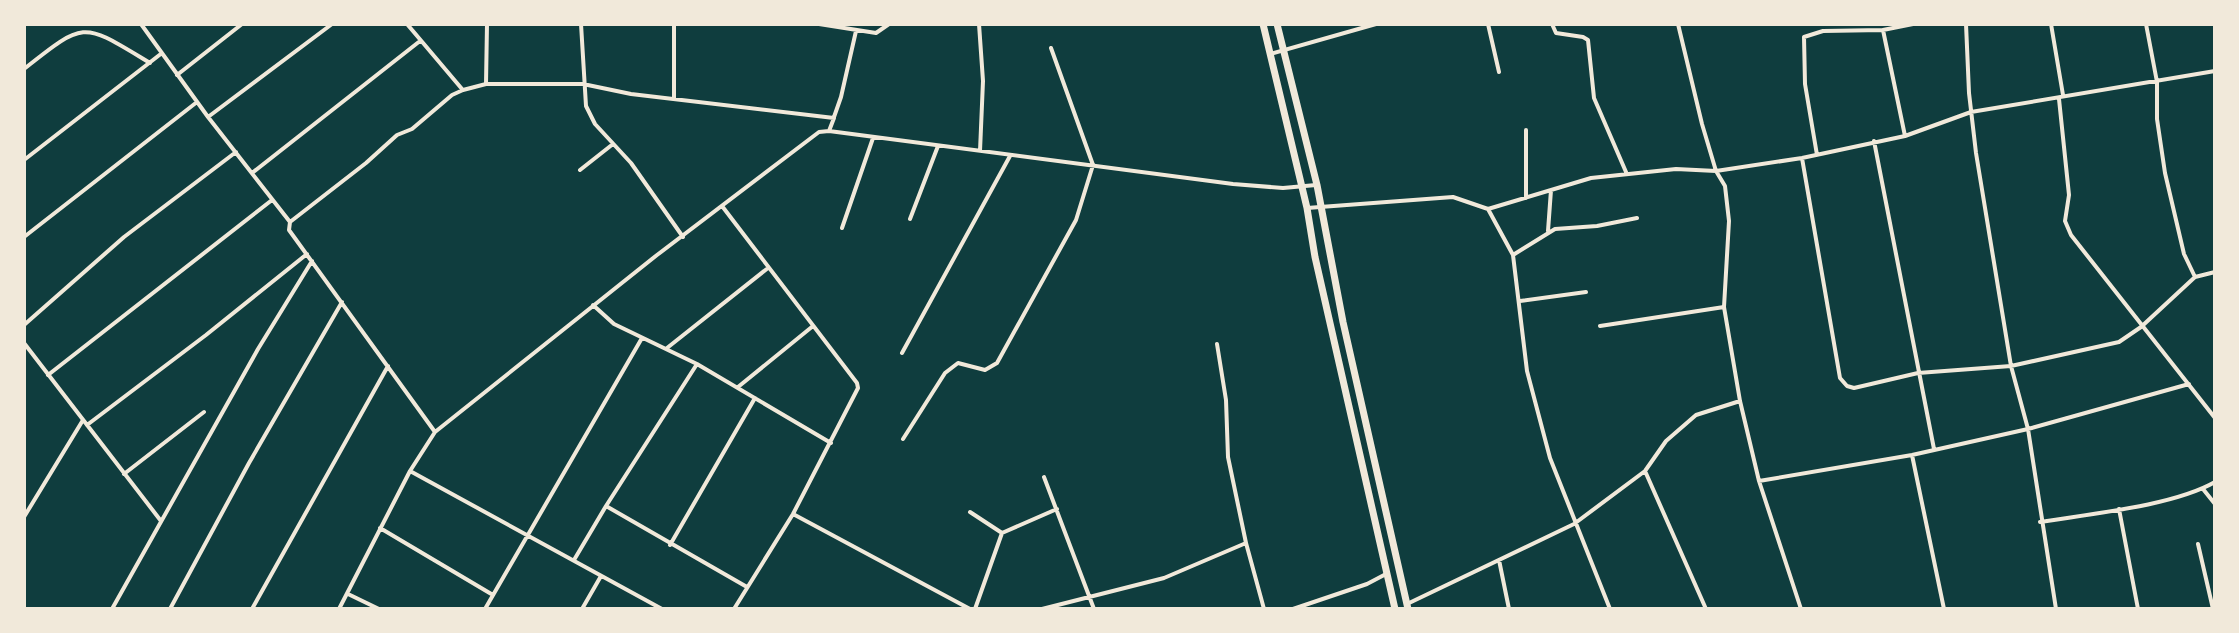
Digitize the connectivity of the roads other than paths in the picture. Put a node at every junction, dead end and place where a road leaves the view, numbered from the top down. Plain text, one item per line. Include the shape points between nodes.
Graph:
1 (141, 24) edge
2 (242, 24) edge
3 (332, 24) edge
4 (407, 24) edge
5 (487, 24) edge
6 (581, 24) edge
7 (674, 24) edge
8 (819, 24) edge
9 (889, 24) edge
10 (979, 24) edge
11 (1263, 24) edge
12 (1277, 24) edge
13 (1376, 24) edge
14 (1488, 24) edge
15 (1552, 24) edge
16 (1678, 24) edge
17 (1822, 24) edge
18 (1913, 24) edge
19 (1966, 24) edge
20 (2051, 24) edge
21 (2146, 24) edge
22 (1364, 26) edge
23 (1883, 30) junction
24 (856, 31) junction
25 (1823, 31) junction
26 (420, 41) junction
27 (1051, 48) dead end
28 (1283, 51) junction
29 (162, 53) junction
30 (1269, 55) junction
31 (150, 63) junction
32 (24, 69) edge
33 (2215, 71) edge
34 (1499, 72) dead end
35 (177, 75) junction
36 (2157, 82) junction
37 (486, 84) junction
38 (583, 84) junction
39 (463, 90) junction
40 (2061, 97) junction
41 (674, 99) junction
42 (197, 102) junction
43 (1971, 112) junction
44 (208, 117) junction
45 (834, 118) junction
46 (1526, 130) dead end
47 (829, 131) junction
48 (1905, 136) junction
49 (873, 138) junction
50 (1874, 141) junction
51 (613, 144) junction
52 (938, 146) junction
53 (980, 151) junction
54 (236, 152) junction
55 (1817, 155) junction
56 (1010, 156) junction
57 (1802, 158) junction
58 (24, 160) edge
59 (1093, 165) junction
60 (580, 170) dead end
61 (1716, 171) junction
62 (1626, 172) junction
63 (252, 173) junction
64 (1317, 185) junction
65 (1302, 188) junction
66 (1551, 190) junction
67 (1526, 198) junction
68 (272, 200) junction
69 (1321, 205) junction
70 (722, 206) junction
71 (1307, 208) junction
72 (1488, 209) junction
73 (1637, 218) dead end
74 (910, 219) dead end
75 (290, 222) junction
76 (842, 228) dead end
77 (1548, 231) junction
78 (24, 237) edge
79 (683, 237) junction
80 (307, 254) junction
81 (1513, 255) junction
82 (312, 261) junction
83 (768, 268) junction
84 (2215, 272) edge
85 (2195, 277) junction
86 (1586, 292) dead end
87 (1520, 301) junction
88 (342, 302) junction
89 (593, 305) junction
90 (1724, 307) junction
91 (24, 325) edge
92 (813, 326) junction
93 (1600, 326) dead end
94 (2141, 327) junction
95 (642, 338) junction
96 (24, 343) edge
97 (1217, 344) dead end
98 (667, 348) junction
99 (902, 353) dead end
100 (697, 364) junction
101 (388, 366) junction
102 (2011, 366) junction
103 (1918, 373) junction
104 (48, 375) junction
105 (2189, 384) junction
106 (738, 387) junction
107 (755, 398) junction
108 (1740, 401) junction
109 (204, 412) dead end
110 (2215, 418) edge
111 (85, 422) junction
112 (2028, 429) junction
113 (435, 432) junction
114 (903, 439) dead end
115 (831, 443) junction
116 (1934, 449) junction
117 (1912, 455) junction
118 (410, 471) junction
119 (1645, 471) junction
120 (124, 474) junction
121 (1044, 477) dead end
122 (1759, 481) junction
123 (2215, 482) edge
124 (2203, 489) junction
125 (2215, 504) edge
126 (606, 506) junction
127 (1057, 509) junction
128 (2119, 509) junction
129 (970, 512) dead end
130 (793, 514) junction
131 (24, 517) edge
132 (161, 521) junction
133 (2040, 522) junction
134 (1574, 524) junction
135 (380, 528) junction
136 (1002, 533) junction
137 (526, 535) junction
138 (1246, 543) junction
139 (2198, 544) dead end
140 (670, 545) junction
141 (574, 560) junction
142 (1499, 560) junction
143 (1386, 574) junction
144 (602, 576) junction
145 (747, 587) junction
146 (347, 594) junction
147 (493, 595) junction
148 (1091, 598) junction
149 (1408, 606) edge
150 (112, 609) edge
151 (170, 609) edge
152 (252, 609) edge
153 (339, 609) edge
154 (379, 609) edge
155 (485, 609) edge
156 (582, 609) edge
157 (662, 609) edge
158 (734, 609) edge
159 (973, 609) edge
160 (1042, 609) edge
161 (1094, 609) edge
162 (1264, 609) edge
163 (1293, 609) edge
164 (1395, 609) edge
165 (1509, 609) edge
166 (1610, 609) edge
167 (1706, 609) edge
168 (1801, 609) edge
169 (1944, 609) edge
170 (2056, 609) edge
171 (2138, 609) edge
172 (2213, 609) edge

1 - 29 street
2 - 35 street
3 - 44 street
4 - 26 street
5 - 37 street
6 - 38 street
7 - 41 street
8 - 24 street
9 - 24 street via 876,33
10 - 53 street
11 - 30 main road
12 - 28 main road
13 - 22 street
14 - 34 street
15 - 62 street via 1556,33 1588,40 1594,98
16 - 61 street
17 - 25 street
18 - 23 street
19 - 43 street
20 - 40 street
21 - 36 street
22 - 28 street
23 - 25 street
23 - 48 street
24 - 45 street
25 - 55 street via 1803,40
26 - 39 street
26 - 63 street
27 - 59 street
28 - 30 street
28 - 64 main road
29 - 31 street
29 - 35 street
30 - 65 main road
31 - 32 street via 108,37 84,31 73,32
31 - 58 street
33 - 36 street
35 - 42 street
36 - 40 street
36 - 85 street via 2165,173 2184,254
37 - 38 street
37 - 39 street
38 - 41 street
38 - 51 street via 586,106
39 - 75 street via 397,135
40 - 43 street
40 - 94 street via 2069,195 2065,221
41 - 45 street
42 - 44 street
42 - 78 street
43 - 48 street
43 - 102 street
44 - 54 street
45 - 47 street
46 - 67 street
47 - 49 street
47 - 70 street via 807,140
48 - 50 street
49 - 52 street
49 - 76 street
50 - 55 street
50 - 103 street
51 - 60 street
51 - 79 street
52 - 53 street
52 - 74 street
53 - 56 street
54 - 63 street
54 - 91 street via 124,237
55 - 57 street
56 - 59 street
56 - 99 street
57 - 61 street
57 - 103 street via 1840,378 1854,388
59 - 65 street
59 - 114 street via 1076,220 997,363 985,370 952,366
61 - 62 street
61 - 90 street via 1725,186 1729,221
62 - 66 street
63 - 68 street
64 - 65 street
64 - 69 main road
65 - 71 main road
66 - 67 street
66 - 77 street
67 - 72 street
68 - 75 street
68 - 104 street
69 - 71 street
69 - 72 street via 1453,197
69 - 149 main road
70 - 79 street
70 - 83 street
71 - 143 main road
72 - 81 street
73 - 77 street
75 - 80 street via 289,230
77 - 81 street
79 - 89 street
80 - 82 street
80 - 111 street
81 - 87 street
82 - 88 street
82 - 132 street
83 - 92 street
83 - 98 street
84 - 85 street
85 - 94 street
86 - 87 street
87 - 134 street via 1527,371
88 - 101 street
88 - 151 street
89 - 95 street via 614,324
89 - 113 street
90 - 93 street
90 - 108 street
92 - 106 street
92 - 115 street via 858,388
94 - 102 street via 2119,342
94 - 105 street
95 - 98 street
95 - 137 street
96 - 104 street
97 - 138 street via 1228,457
98 - 100 street
100 - 106 street
100 - 126 street
101 - 113 street
101 - 152 street
102 - 103 street
102 - 112 street
103 - 116 street
104 - 111 street
105 - 110 street
105 - 112 street
106 - 107 street
107 - 115 street
107 - 140 street
108 - 119 street via 1696,415 1666,441
108 - 122 street
109 - 120 street
111 - 120 street
111 - 131 street
112 - 116 street
112 - 133 street
113 - 118 street
115 - 130 street
116 - 117 street
117 - 122 street
117 - 169 street
118 - 135 street
118 - 137 street
119 - 134 street
119 - 167 street
120 - 132 street
121 - 127 street
122 - 168 street
123 - 124 street
124 - 125 street
124 - 128 street
126 - 140 street
126 - 141 street
127 - 136 street
127 - 148 street
128 - 133 street
128 - 171 street
129 - 136 street
130 - 145 street
130 - 159 street
132 - 150 street
133 - 170 street
134 - 142 street
134 - 166 street
135 - 146 street
135 - 147 street
136 - 159 street
137 - 141 street
137 - 147 street
138 - 148 street via 1164,578
138 - 162 street
139 - 172 street
140 - 145 street
141 - 144 street
142 - 149 street
142 - 165 street
143 - 163 street
143 - 164 main road
144 - 156 street
144 - 157 street
145 - 158 street
146 - 153 street
146 - 154 street
147 - 155 street
148 - 160 street
148 - 161 street

